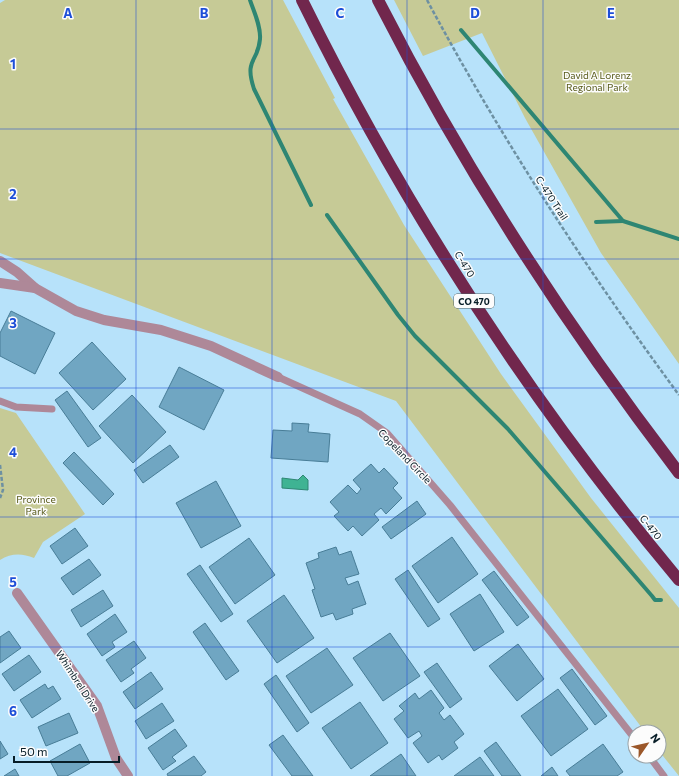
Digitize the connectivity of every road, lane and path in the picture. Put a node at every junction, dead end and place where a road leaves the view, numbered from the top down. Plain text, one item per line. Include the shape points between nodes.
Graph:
1 (302, 0) edge
2 (378, 0) edge
3 (427, 0) edge
4 (0, 261) edge
5 (0, 283) edge
6 (35, 288) junction
7 (278, 377) joint
8 (679, 395) edge
9 (0, 401) edge
10 (52, 409) dead end
11 (0, 465) edge
12 (679, 473) edge
13 (0, 498) edge
14 (679, 580) edge
15 (17, 592) dead end
16 (627, 729) edge
17 (655, 764) edge
18 (128, 776) edge
19 (664, 776) edge

1 - 14 highway, C-470 / CO 470 via 371,131 470,295 566,434
2 - 12 highway via 432,103 506,227 598,364
3 - 8 path, C-470 Trail via 528,176 595,277
4 - 6 street, Copeland Circle
5 - 6 street, Copeland Circle
6 - 7 street, Copeland Circle via 76,311 104,320 161,330 211,346
7 - 16 lane, Copeland Circle via 360,414 386,433 450,505
9 - 10 lane via 16,407
11 - 13 path via 3,490
15 - 18 street, Whimbrel Drive via 97,706 116,758
17 - 19 lane

